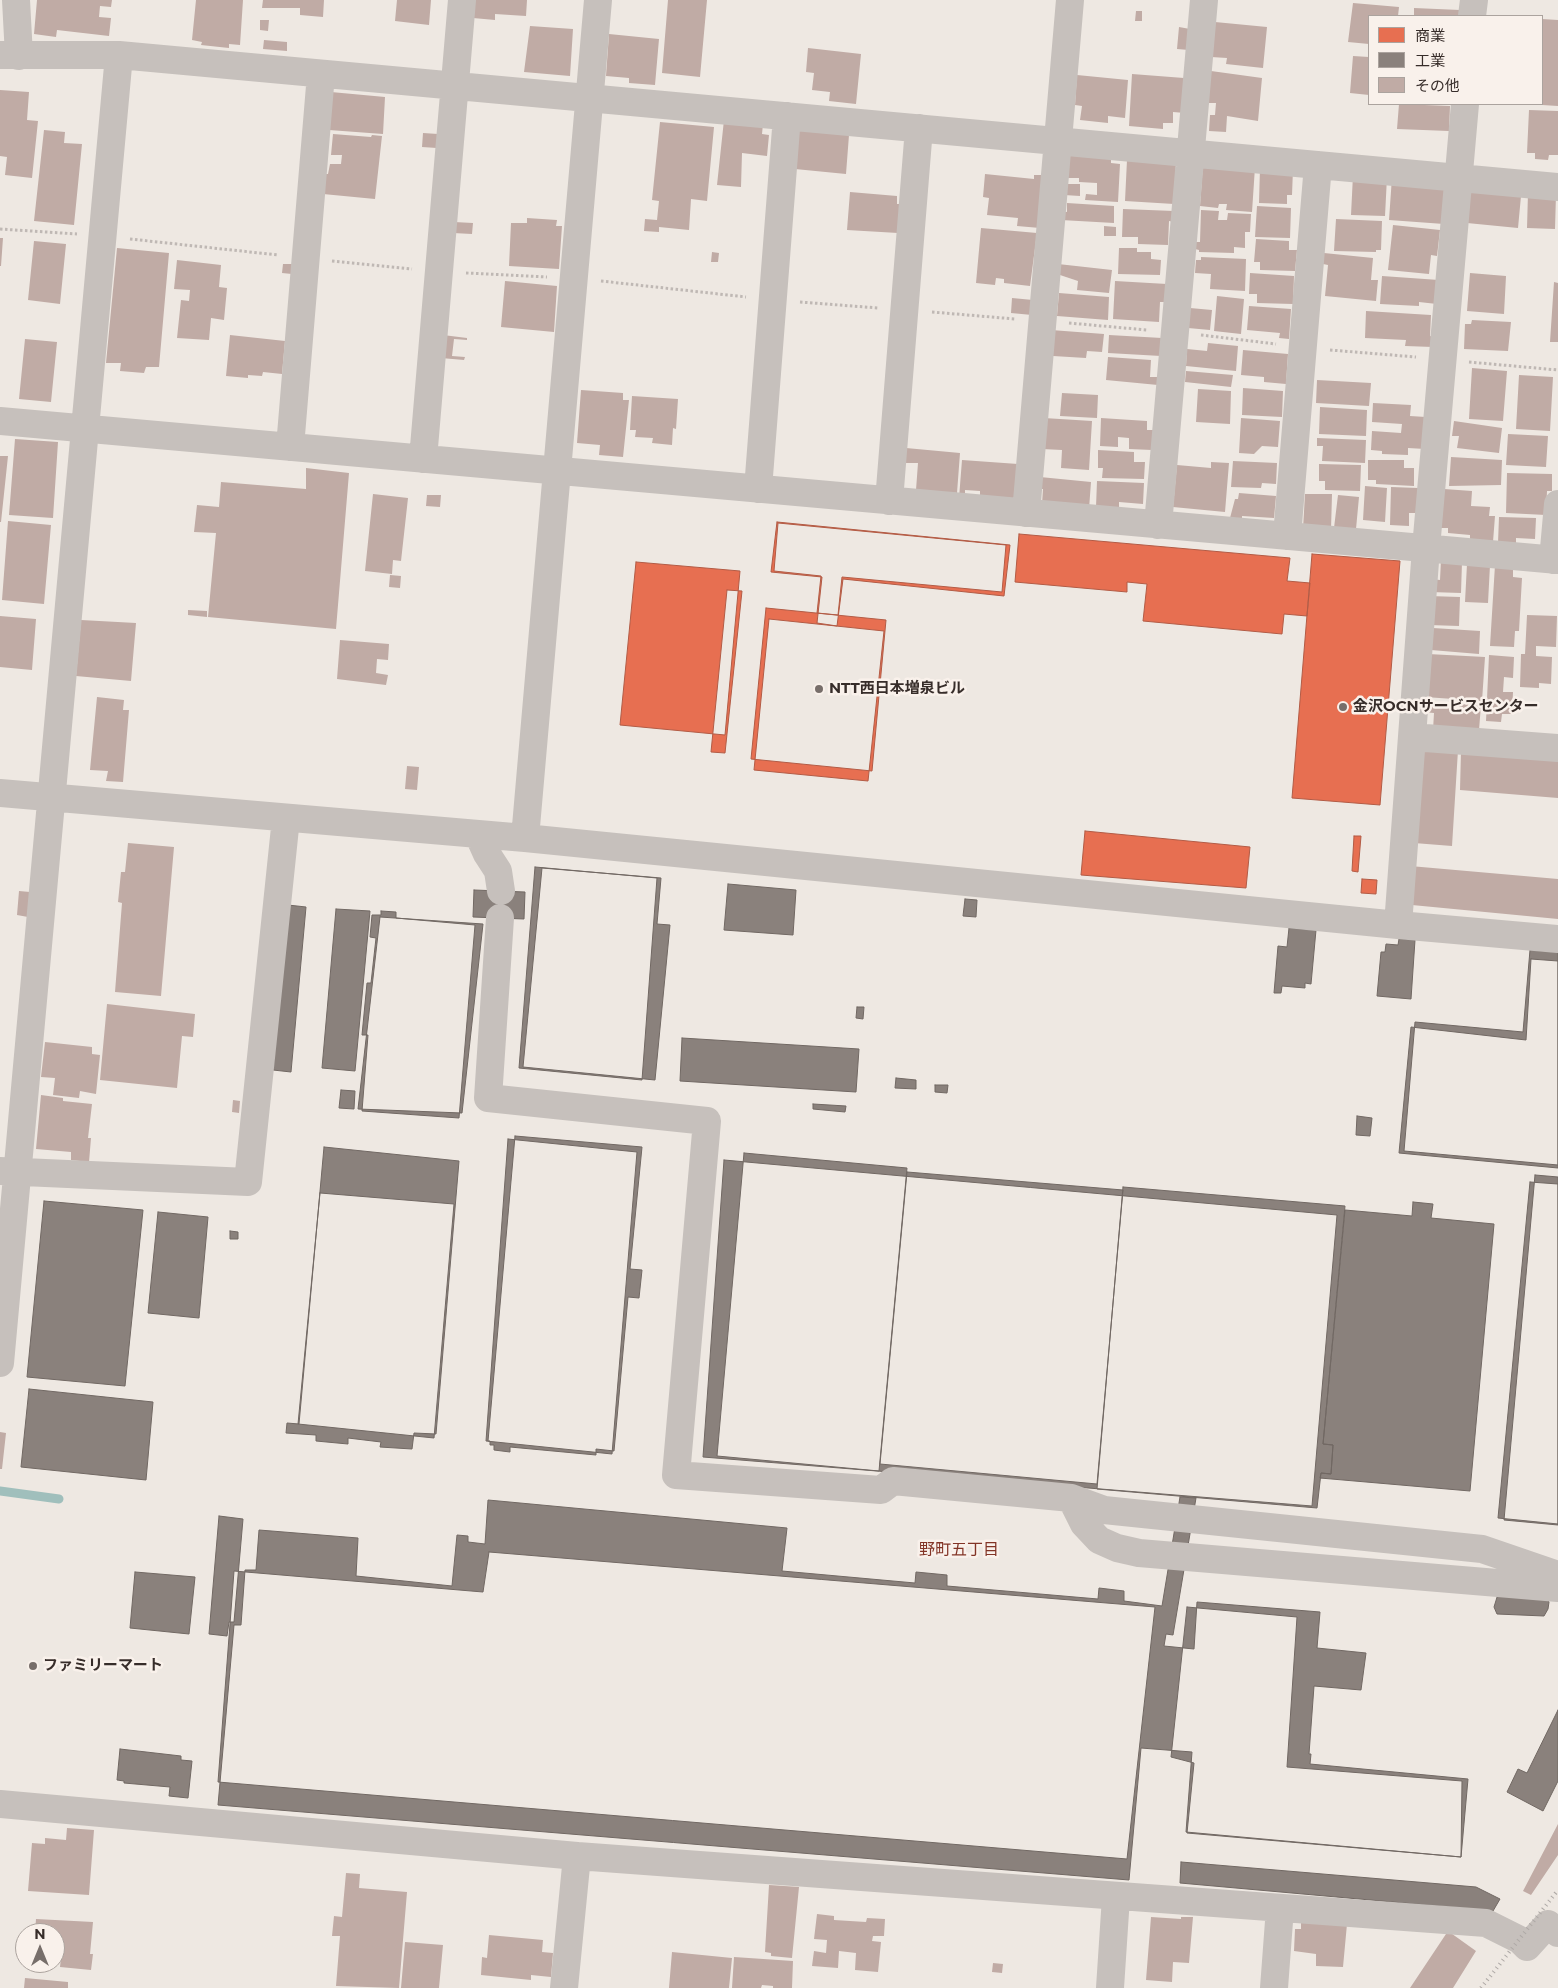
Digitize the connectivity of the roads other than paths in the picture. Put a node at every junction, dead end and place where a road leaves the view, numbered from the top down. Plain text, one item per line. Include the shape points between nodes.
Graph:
1 (16, 0) edge
2 (462, 0) edge
3 (598, 0) edge
4 (1070, 0) edge
5 (1204, 0) edge
6 (1474, 0) edge
7 (1472, 15) edge
8 (119, 55) junction
9 (9, 56) edge
10 (321, 74) junction
11 (455, 86) junction
12 (589, 98) junction
13 (1465, 105) edge
14 (787, 116) junction
15 (919, 128) junction
16 (1058, 141) junction
17 (1191, 153) junction
18 (1318, 165) junction
19 (1459, 178) junction
20 (1558, 187) edge
21 (0, 421) edge
22 (85, 429) junction
23 (290, 447) junction
24 (423, 459) junction
25 (556, 471) junction
26 (758, 489) junction
27 (889, 501) junction
28 (1558, 504) edge
29 (1026, 513) junction
30 (1158, 525) junction
31 (1287, 536) junction
32 (1426, 548) junction
33 (1555, 560) edge
34 (1412, 737) junction
35 (1558, 748) edge
36 (0, 793) edge
37 (51, 798) junction
38 (286, 818) junction
39 (478, 834) junction
40 (526, 838) junction
41 (1398, 925) junction
42 (1558, 939) edge
43 (8, 1171) edge
44 (0, 1363) edge
45 (1071, 1498) junction
46 (1558, 1575) edge
47 (1558, 1588) edge
48 (0, 1804) edge
49 (577, 1856) junction
50 (1116, 1897) junction
51 (1280, 1908) junction
52 (1558, 1933) edge
53 (564, 1988) edge
54 (1110, 1988) edge
55 (1274, 1988) edge

1 - 9 street
2 - 11 street
3 - 12 street
4 - 16 street
5 - 17 street
6 - 7 street
8 - 9 street
8 - 10 street
8 - 22 street
10 - 11 street
10 - 23 street
11 - 12 street
11 - 24 street
12 - 14 street
12 - 25 street
13 - 19 street
14 - 15 street
14 - 26 street
15 - 16 street
15 - 27 street
16 - 17 street
16 - 29 street
17 - 18 street
17 - 30 street
18 - 19 street
18 - 31 street
19 - 20 street
19 - 32 street
21 - 22 street
22 - 23 street
22 - 37 street
23 - 24 street
24 - 25 street
25 - 26 street
25 - 40 street
26 - 27 street
27 - 29 street
28 - 33 street
29 - 30 street
30 - 31 street
31 - 32 street
32 - 33 street
32 - 34 street
34 - 35 street
34 - 41 street
36 - 37 street
37 - 38 street
37 - 43 street
38 - 39 street
38 - 43 street via 248,1182
39 - 40 street
39 - 45 street via 498,871 500,905 488,1098 707,1121 676,1475 881,1490 893,1482
40 - 41 street
41 - 42 street
43 - 44 street
45 - 46 street via 1104,1510 1482,1549
45 - 47 street via 1084,1524 1099,1540 1139,1553
48 - 49 street
49 - 50 street
49 - 53 street
50 - 51 street
50 - 54 street
51 - 52 street via 1486,1923 1520,1940 1527,1947 1548,1924
51 - 55 street

